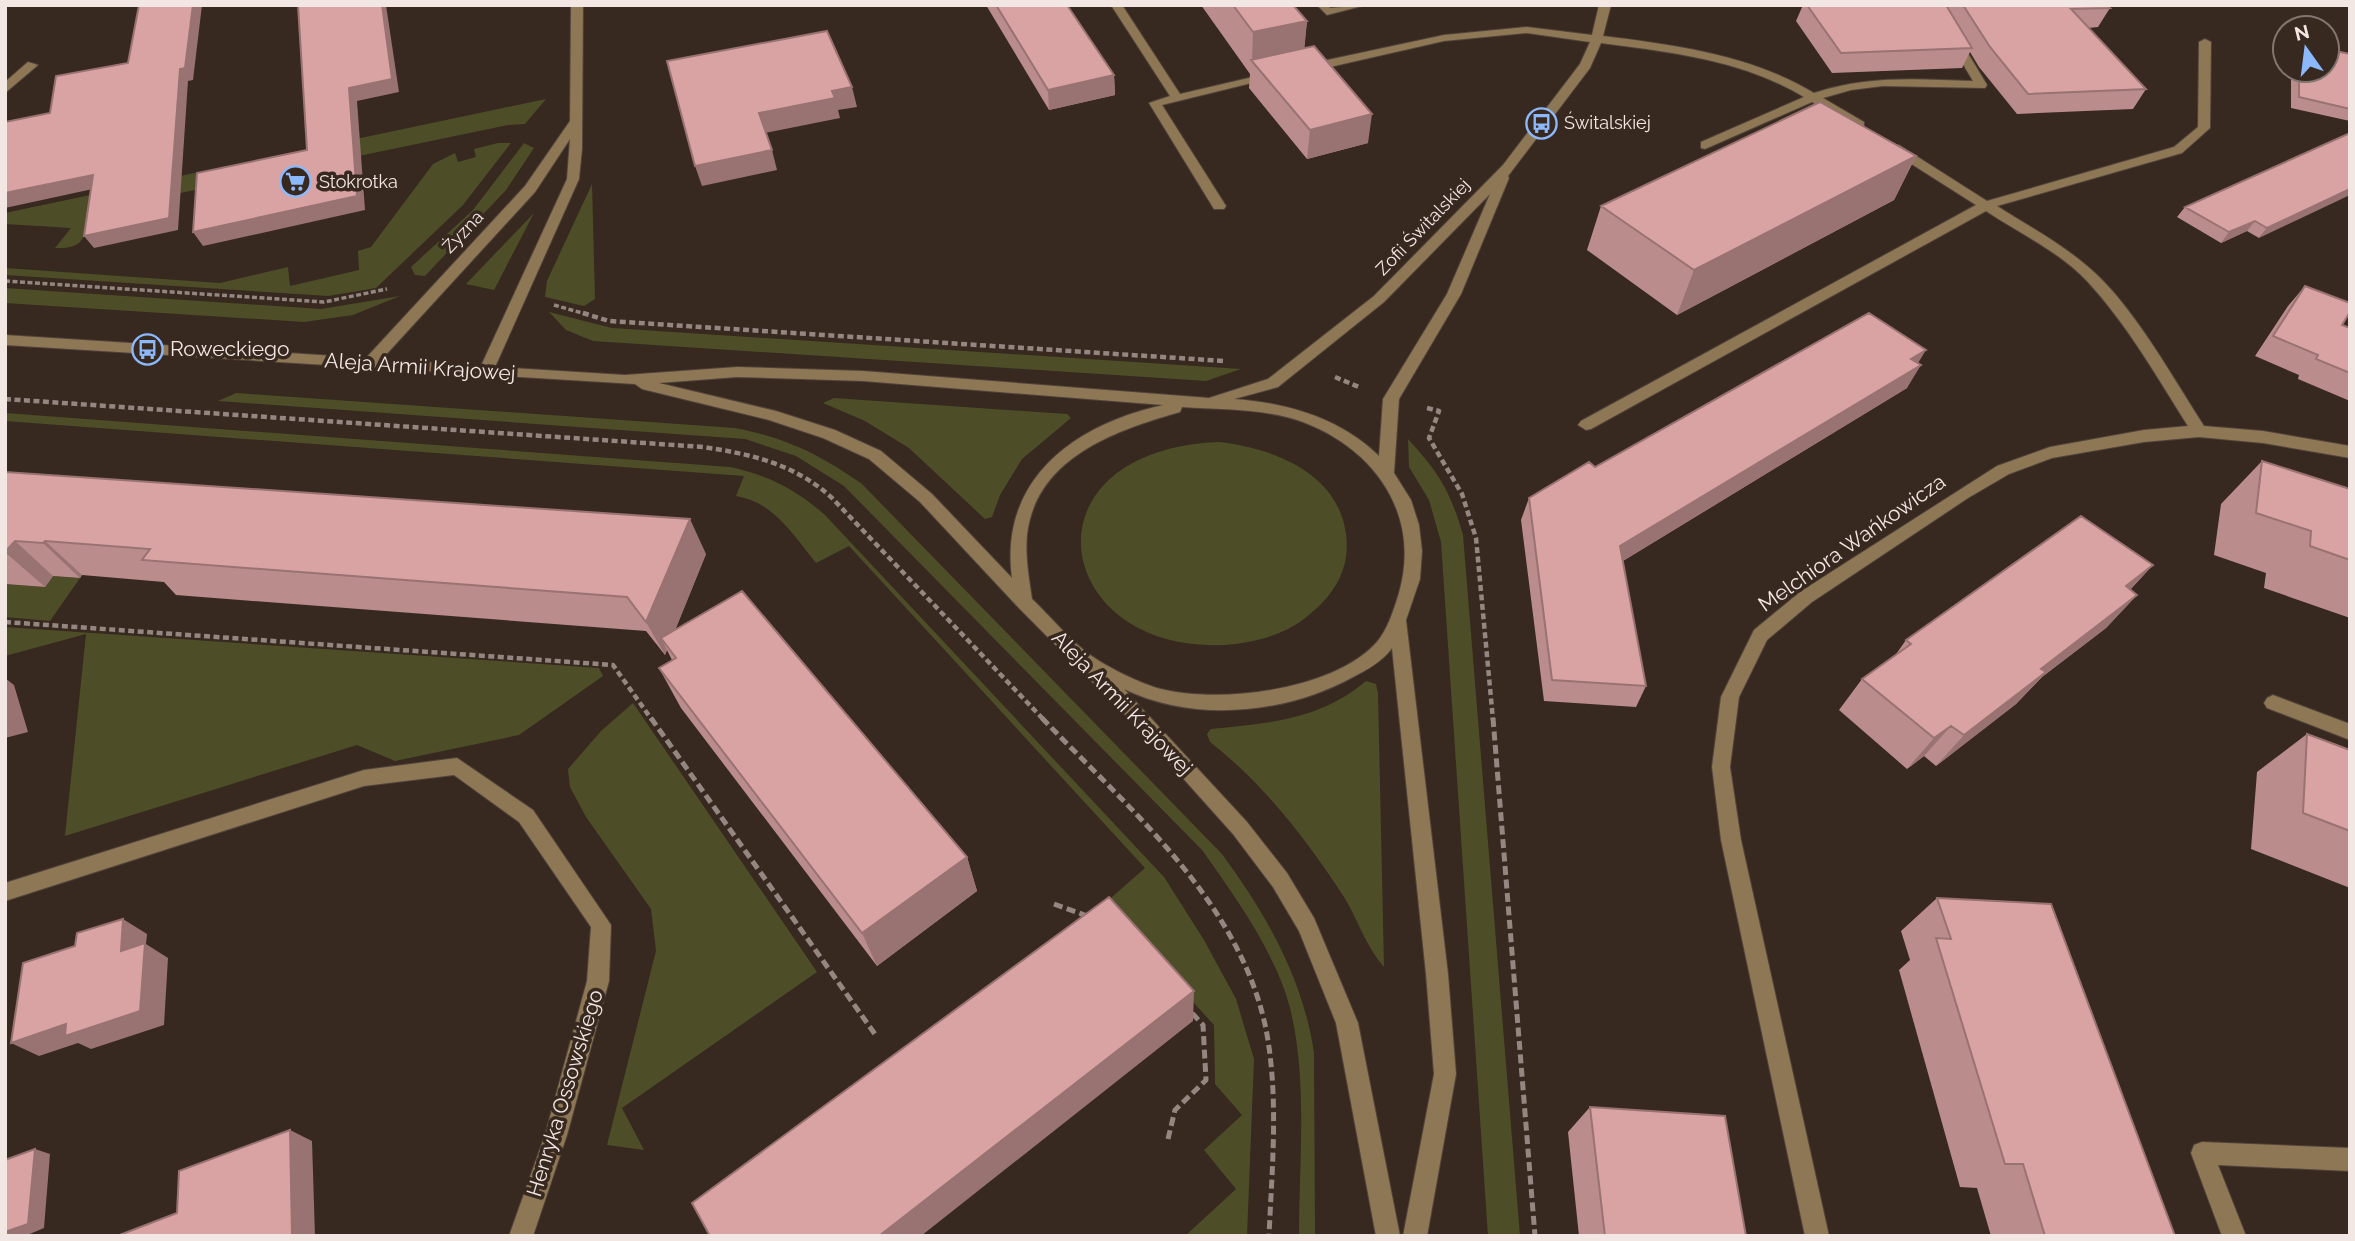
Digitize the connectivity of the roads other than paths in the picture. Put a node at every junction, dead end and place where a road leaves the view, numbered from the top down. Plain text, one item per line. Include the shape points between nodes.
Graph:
1 (577, 5) edge
2 (1116, 5) edge
3 (1322, 5) edge
4 (1361, 5) edge
5 (1605, 5) edge
6 (1933, 5) edge
7 (1597, 39) junction
8 (2205, 42) dead end
9 (32, 65) dead end
10 (5, 89) edge
11 (1815, 97) junction
12 (1177, 98) junction
13 (576, 121) junction
14 (1705, 145) dead end
15 (1508, 168) junction
16 (1987, 205) junction
17 (1219, 206) dead end
18 (5, 340) edge
19 (370, 363) junction
20 (486, 371) junction
21 (625, 380) junction
22 (1199, 403) junction
23 (1586, 425) dead end
24 (2200, 431) junction
25 (2350, 452) edge
26 (1386, 472) junction
27 (1024, 603) junction
28 (1398, 621) junction
29 (1079, 657) junction
30 (2273, 704) dead end
31 (2350, 732) edge
32 (5, 891) edge
33 (2350, 1160) edge
34 (521, 1236) edge
35 (1388, 1236) edge
36 (1415, 1236) edge
37 (1817, 1236) edge
38 (2234, 1236) edge

1 - 13 street
2 - 12 street
3 - 4 street via 1327,12
5 - 7 street, Zofii Świtalskiej
6 - 11 street via 1981,85 1888,82
7 - 11 street via 1684,50 1783,79
7 - 12 street via 1527,30 1444,38
7 - 15 street, Zofii Świtalskiej via 1586,65
8 - 16 street via 2204,128 2178,150
9 - 10 street
11 - 14 street
11 - 16 street
12 - 17 street via 1155,103
13 - 19 street, Żyzna via 530,189
13 - 20 street via 573,179
15 - 22 street, Zofii Świtalskiej via 1379,299 1304,360 1273,383
15 - 26 street via 1454,295 1391,399
16 - 23 street
16 - 24 street via 2091,277 2136,333
18 - 19 street, Aleja Armii Krajowej
19 - 20 street, Aleja Armii Krajowej
20 - 21 street, Aleja Armii Krajowej
21 - 22 street, Aleja Armii Krajowej via 737,372 863,376
21 - 27 street, Aleja Armii Krajowej via 771,415 875,455 926,498
22 - 26 street via 1288,412 1323,425 1360,448
22 - 27 street via 1109,426 1049,470 1020,527
24 - 25 street, Melchiora Wańkowicza
24 - 37 street, Melchiora Wańkowicza via 2050,453 2003,470 1806,597 1760,635 1730,697 1721,767 1731,840
26 - 28 street via 1406,505 1414,537 1412,584
27 - 29 street, Aleja Armii Krajowej
28 - 29 street via 1383,648 1349,672 1306,691 1260,700 1208,703 1152,694
28 - 36 street via 1445,1074
29 - 35 street, Aleja Armii Krajowej via 1240,828 1307,925 1348,1023
30 - 31 street
32 - 34 street, Henryka Ossowskiego via 364,778 457,766 526,816 601,925 598,981 556,1135
33 - 38 street via 2202,1153

